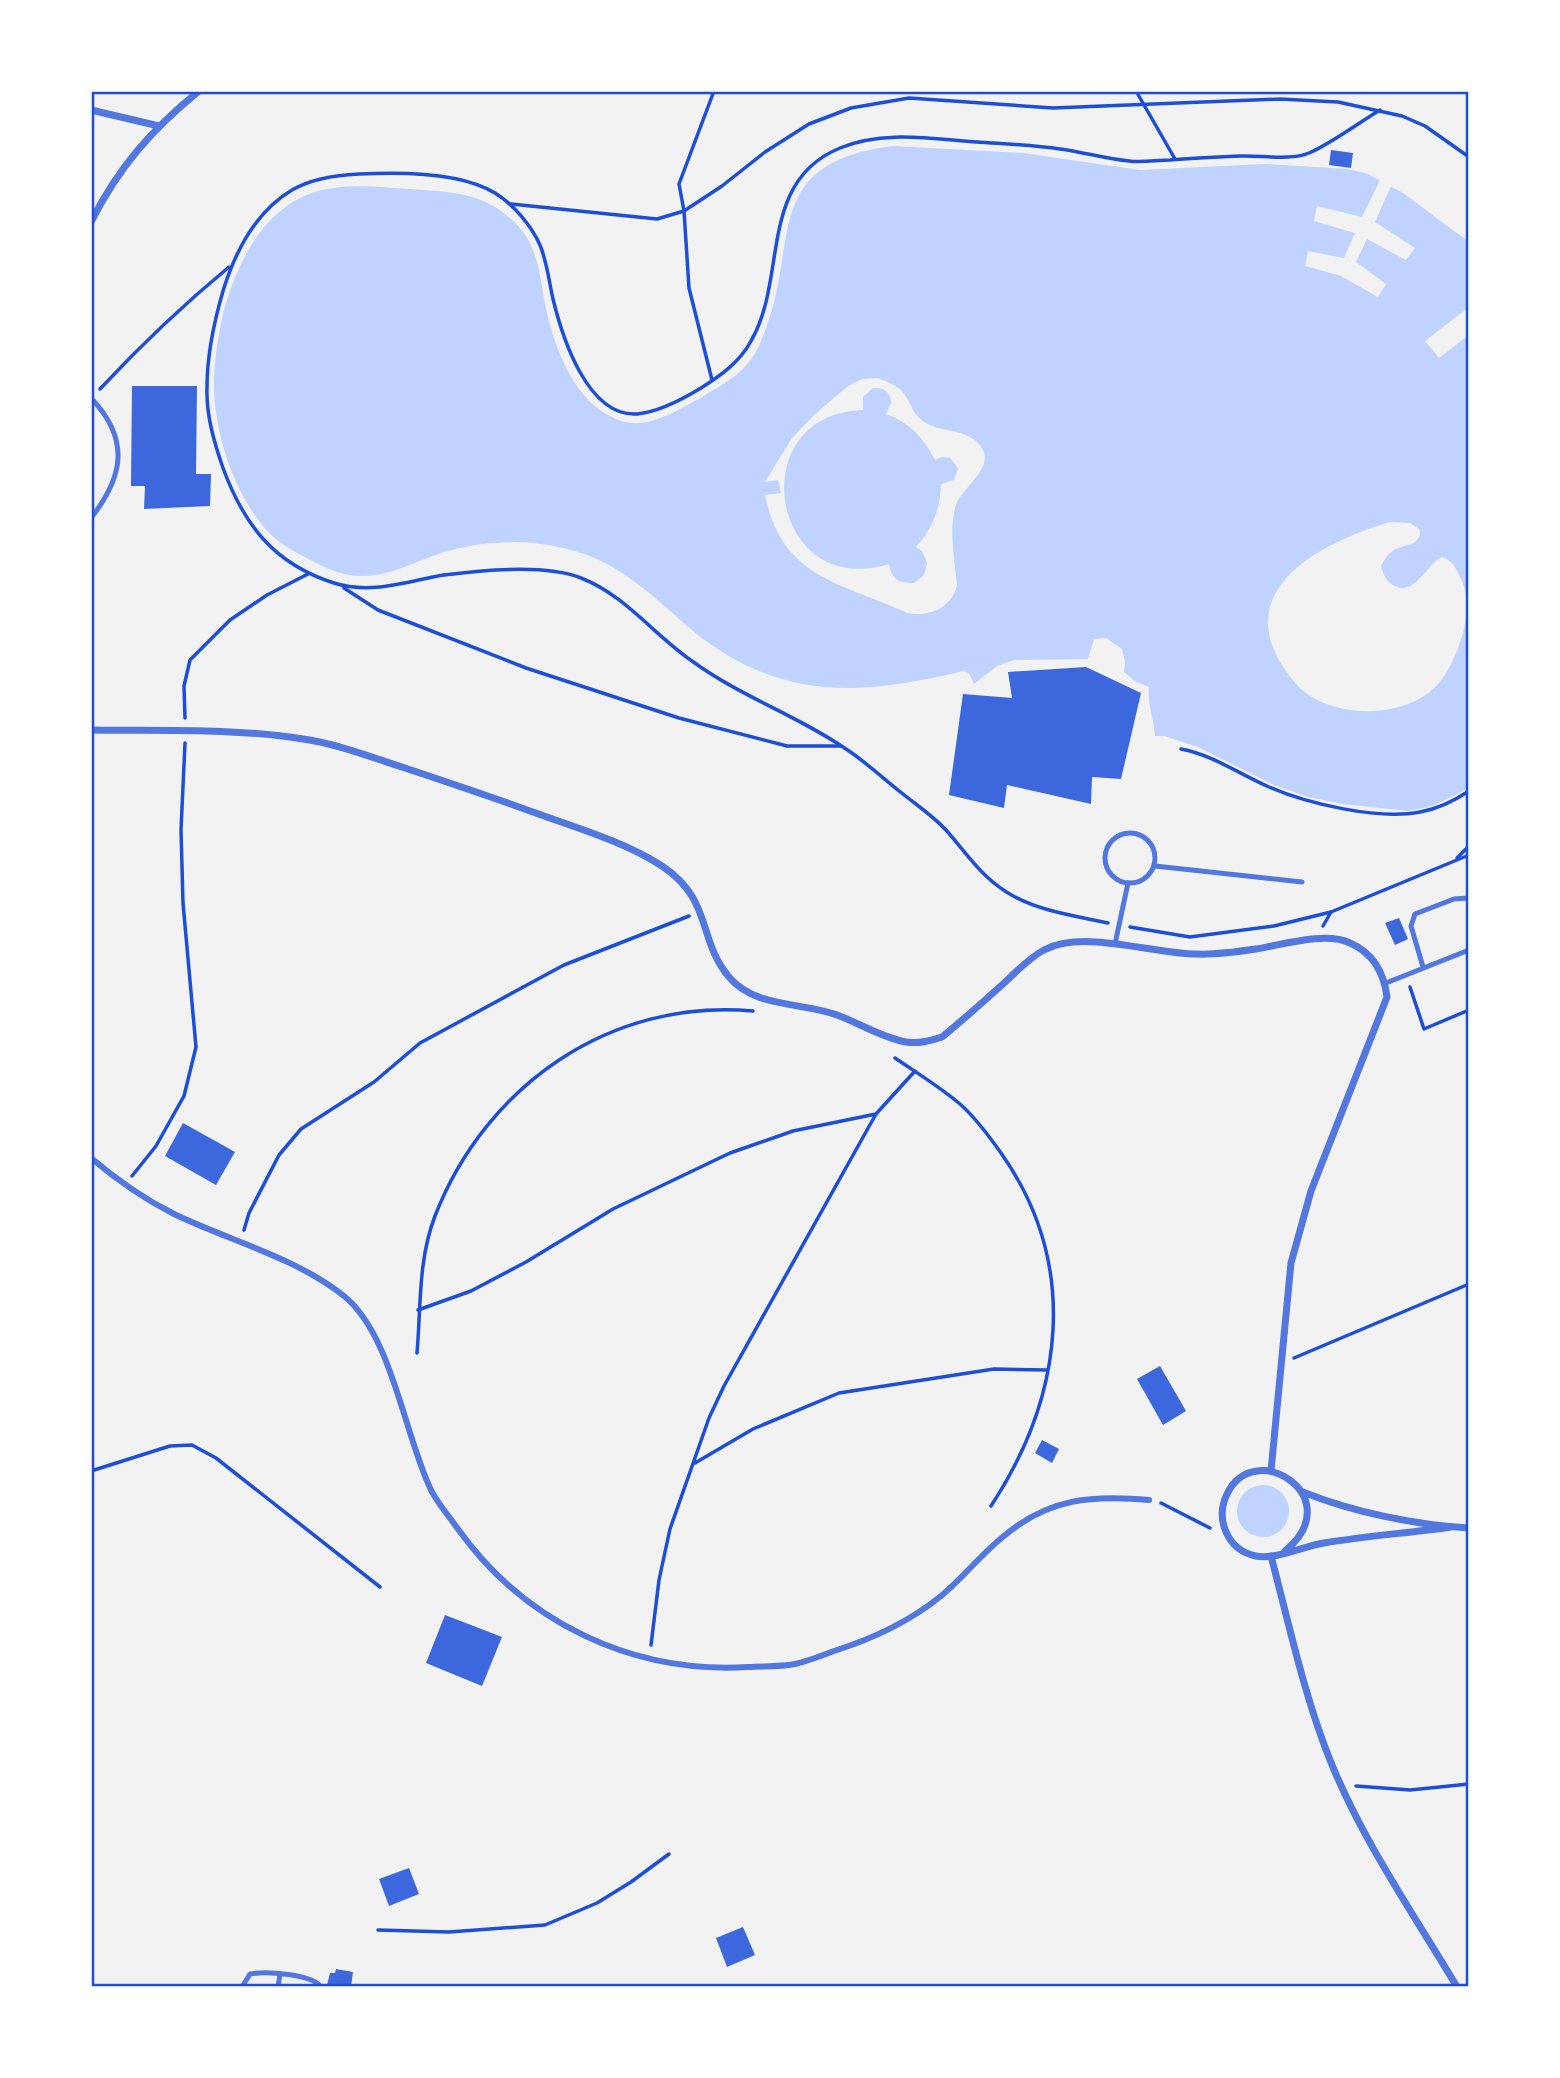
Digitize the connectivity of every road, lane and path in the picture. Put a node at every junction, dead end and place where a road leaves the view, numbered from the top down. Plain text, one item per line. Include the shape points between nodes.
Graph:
1 (199, 91) edge
2 (714, 91) edge
3 (1136, 91) edge
4 (1142, 103) junction
5 (91, 110) edge
6 (1380, 110) junction
7 (159, 126) junction
8 (1469, 157) edge
9 (1176, 159) junction
10 (509, 203) junction
11 (684, 211) junction
12 (91, 222) edge
13 (231, 266) junction
14 (712, 380) junction
15 (91, 398) edge
16 (91, 518) edge
17 (309, 573) junction
18 (341, 586) junction
19 (91, 730) edge
20 (185, 731) junction
21 (842, 746) junction
22 (1181, 749) dead end
23 (1469, 791) edge
24 (1469, 846) edge
25 (1469, 855) edge
26 (1456, 859) junction
27 (1155, 866) junction
28 (1302, 882) dead end
29 (1128, 883) junction
30 (1469, 898) edge
31 (701, 912) junction
32 (1331, 912) junction
33 (1119, 925) junction
34 (1316, 938) junction
35 (1115, 944) junction
36 (1469, 950) edge
37 (1423, 967) junction
38 (1406, 974) junction
39 (1385, 983) junction
40 (1469, 1010) edge
41 (753, 1011) dead end
42 (895, 1058) dead end
43 (915, 1071) junction
44 (876, 1114) junction
45 (91, 1158) edge
46 (124, 1185) junction
47 (240, 1242) junction
48 (1469, 1284) edge
49 (418, 1310) junction
50 (417, 1353) dead end
51 (1280, 1363) junction
52 (1048, 1370) junction
53 (693, 1464) junction
54 (91, 1471) edge
55 (1270, 1471) junction
56 (1302, 1492) junction
57 (1149, 1500) joint
58 (991, 1506) dead end
59 (1451, 1527) junction
60 (1469, 1528) edge
61 (1229, 1540) junction
62 (1286, 1551) junction
63 (1271, 1556) junction
64 (380, 1587) dead end
65 (648, 1658) junction
66 (1469, 1784) edge
67 (1341, 1785) junction
68 (669, 1854) dead end
69 (378, 1930) dead end
70 (280, 1975) junction
71 (242, 1987) edge
72 (278, 1987) edge
73 (321, 1987) edge
74 (1457, 1987) edge

1 - 7 street
2 - 11 path via 679,184
3 - 4 path
4 - 6 path via 1280,99
4 - 9 path
4 - 11 path via 1028,108 909,98 851,108 809,124
5 - 7 street
6 - 8 path via 1425,126
6 - 9 path via 1304,156
7 - 12 street via 106,192
9 - 14 path via 1132,162 1056,148 883,137 837,149 800,176 783,215 767,298 752,341 740,358
10 - 11 path via 657,219
10 - 13 path via 462,178 360,174 324,178 295,188 257,220
10 - 14 path via 541,246 570,352 597,397 635,414 680,399
11 - 14 path via 689,288
13 - 15 path via 180,308
13 - 17 path via 215,319 206,382 214,440 246,520 265,541
15 - 16 lane via 107,415 119,460 114,480
17 - 18 path
17 - 20 path via 230,620 190,660 184,686
18 - 21 path via 403,620 526,668 666,714 787,746
18 - 21 path via 371,589 446,575 541,569 575,575 604,589 720,680
19 - 20 street
20 - 31 street via 330,745 499,800 662,866 692,892
20 - 46 path via 183,903 196,1047 184,1096 156,1146
21 - 33 path via 941,825 981,873 1008,894 1038,908
22 - 23 path via 1282,792 1351,810 1422,812
24 - 26 path
25 - 26 path
26 - 32 path
27 - 28 lane
27 - 29 lane via 1145,879
27 - 29 lane via 1155,852 1146,839 1122,833 1111,840 1105,858 1112,875
29 - 33 lane
30 - 37 lane via 1415,914 1411,926
31 - 35 street via 720,966 752,994 835,1014 904,1042 925,1043 942,1037 1043,950 1065,943
31 - 47 path via 564,965 420,1043 374,1082 301,1129 278,1155
32 - 33 path via 1274,926 1190,937
32 - 34 path
33 - 35 lane
34 - 35 street via 1211,954
34 - 39 street via 1348,941 1367,953
36 - 37 lane
37 - 38 lane
38 - 39 lane
38 - 40 path via 1424,1029
39 - 51 street via 1387,997 1376,1032 1300,1227 1291,1263
41 - 49 path via 725,1009 661,1016 611,1032 571,1051 513,1095 466,1155 435,1216 426,1246
42 - 43 path
43 - 44 path
43 - 52 path via 961,1105 987,1133 1016,1174 1038,1220 1052,1271 1054,1328
44 - 49 path via 793,1131 730,1153 613,1209 471,1291
44 - 53 path via 724,1386
45 - 46 street
46 - 47 street via 173,1213
47 - 65 street via 300,1268 345,1297 373,1331 432,1492 472,1549 509,1587 564,1627
48 - 51 path
49 - 50 path
51 - 55 street
52 - 53 path via 994,1369 839,1393 753,1429
52 - 58 path via 1029,1435
53 - 65 path via 670,1529
54 - 64 path via 170,1446 192,1445 216,1458
55 - 56 street via 1289,1477
55 - 61 street via 1250,1473 1228,1490 1222,1515
56 - 59 street via 1343,1506
56 - 62 street via 1308,1514 1305,1529
57 - 61 path
57 - 65 street via 1111,1496 1047,1508 1003,1536 940,1597 895,1627 805,1661 725,1668
59 - 60 street
59 - 62 street
61 - 63 street via 1256,1556
62 - 63 street
63 - 67 street via 1313,1712
66 - 67 path via 1410,1790
67 - 74 street
68 - 69 path via 597,1903 545,1925 449,1932
70 - 71 lane via 250,1974
70 - 72 lane
70 - 73 lane via 316,1980

